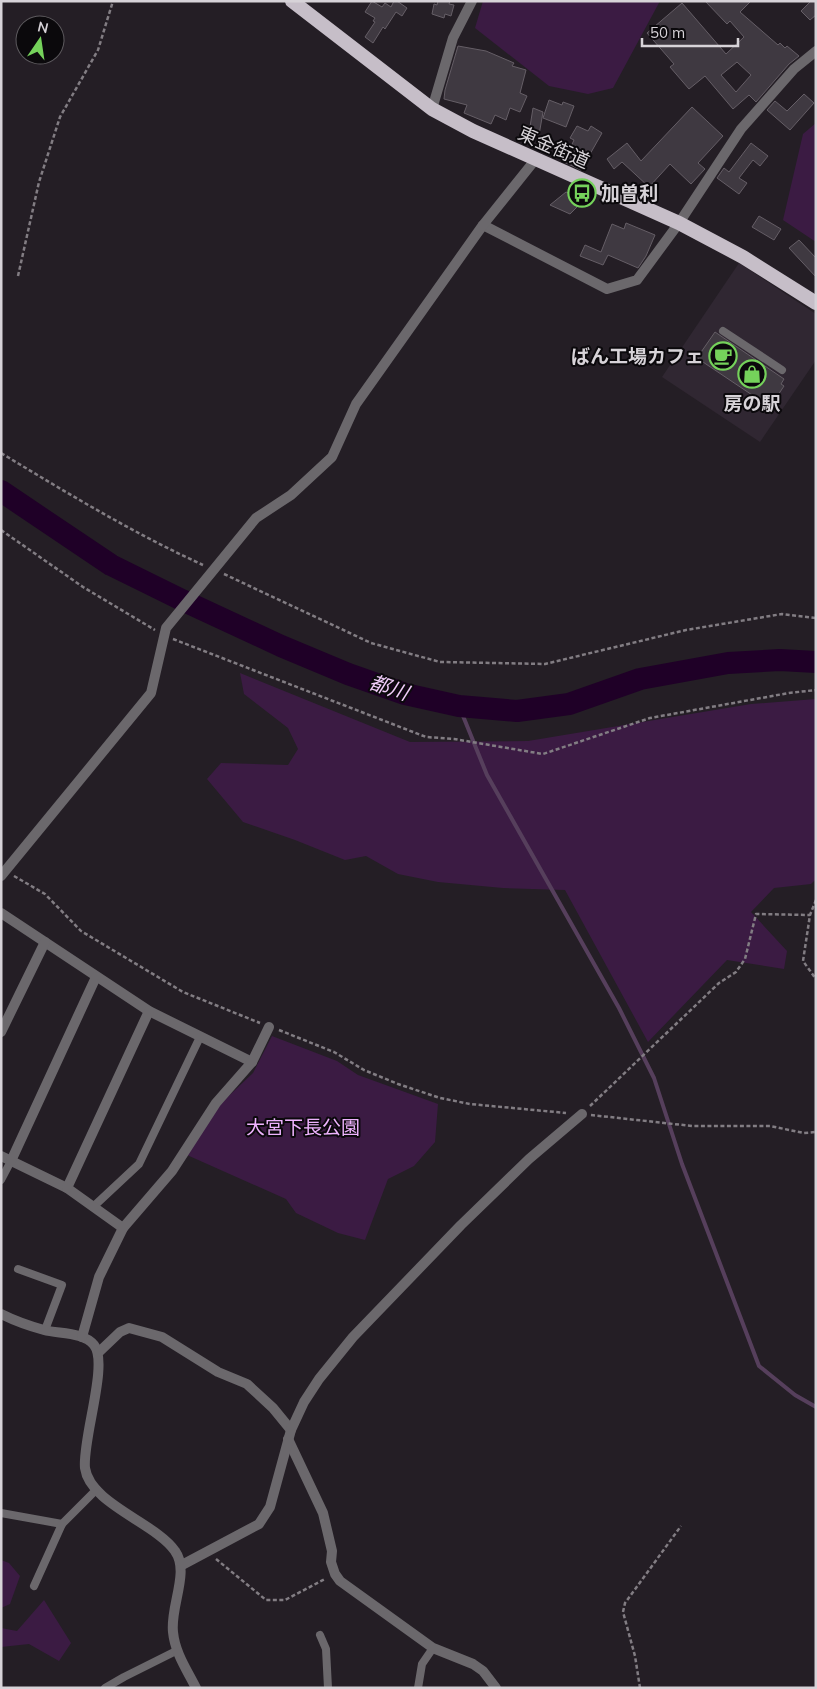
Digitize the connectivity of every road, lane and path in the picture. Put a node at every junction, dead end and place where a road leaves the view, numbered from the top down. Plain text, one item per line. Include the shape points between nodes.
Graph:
1 (113, 1) edge
2 (292, 1) edge
3 (472, 1) edge
4 (816, 51) edge
5 (432, 109) junction
6 (535, 160) junction
7 (679, 223) junction
8 (483, 225) junction
9 (18, 276) dead end
10 (816, 304) edge
11 (723, 332) dead end
12 (782, 370) dead end
13 (1, 453) edge
14 (1, 530) edge
15 (215, 570) junction
16 (816, 618) edge
17 (165, 632) junction
18 (816, 690) edge
19 (2, 874) edge
20 (816, 900) edge
21 (1, 913) edge
22 (810, 915) junction
23 (45, 942) junction
24 (96, 977) junction
25 (816, 979) edge
26 (149, 1011) junction
27 (269, 1026) junction
28 (1, 1032) edge
29 (200, 1037) junction
30 (252, 1062) junction
31 (582, 1114) junction
32 (816, 1132) edge
33 (6, 1159) edge
34 (1, 1180) edge
35 (67, 1188) junction
36 (93, 1207) junction
37 (123, 1228) junction
38 (18, 1269) dead end
39 (1, 1314) edge
40 (45, 1330) junction
41 (82, 1337) junction
42 (99, 1352) junction
43 (290, 1435) junction
44 (97, 1489) junction
45 (1, 1513) edge
46 (62, 1524) junction
47 (681, 1526) dead end
48 (207, 1552) junction
49 (182, 1566) junction
50 (335, 1574) junction
51 (34, 1586) dead end
52 (320, 1635) dead end
53 (433, 1648) junction
54 (176, 1651) junction
55 (105, 1688) edge
56 (196, 1688) edge
57 (328, 1688) edge
58 (418, 1688) edge
59 (496, 1688) edge
60 (640, 1688) edge

1 - 9 path via 98,50 60,117 39,182
2 - 5 highway, 東金街道
3 - 5 street via 453,38
4 - 7 street via 794,69 741,129
5 - 6 highway, 東金街道
6 - 7 highway, 東金街道
6 - 8 street
7 - 8 street via 636,280 606,289
7 - 10 highway, 東金街道 via 743,257
8 - 15 street via 356,404 332,457 291,495 256,518
11 - 12 lane
13 - 15 path via 166,548
14 - 17 path via 83,587
15 - 16 path via 371,643 440,662 545,664 686,630 782,614
15 - 17 street
17 - 18 path via 426,738 454,739 543,754 650,718 789,692
17 - 19 street via 151,693
19 - 27 path via 44,894 81,931 182,992
20 - 22 path
21 - 23 street
22 - 25 path via 803,961
22 - 31 path via 756,914 745,959 736,972 719,983
23 - 24 street
23 - 28 street
24 - 26 street
24 - 33 street
26 - 29 street
26 - 35 street
27 - 30 street
27 - 31 path via 334,1052 373,1074 440,1098 470,1104
29 - 30 street
29 - 36 lane via 139,1164
30 - 37 street via 216,1103 172,1171
31 - 32 path via 692,1126 770,1126 804,1133
31 - 43 street via 529,1159 353,1337 304,1402
33 - 34 lane
33 - 35 street
35 - 36 street
36 - 37 street
37 - 41 street via 99,1277
38 - 40 lane via 62,1285
39 - 40 street
40 - 41 street
41 - 42 street via 90,1340
42 - 43 street via 129,1328 162,1337 218,1372 247,1384 273,1408
42 - 44 street via 85,1451 85,1469
43 - 48 street via 270,1507 259,1524
43 - 50 street via 323,1513
44 - 46 lane
44 - 49 street via 168,1542
45 - 46 lane
46 - 51 lane
47 - 60 path via 625,1603 623,1612
48 - 49 street
48 - 50 path via 266,1600 285,1600
49 - 54 street via 172,1617
50 - 53 street via 340,1581
52 - 57 lane via 326,1649
53 - 58 lane via 422,1664
53 - 59 street via 473,1664
54 - 55 lane
54 - 56 street

